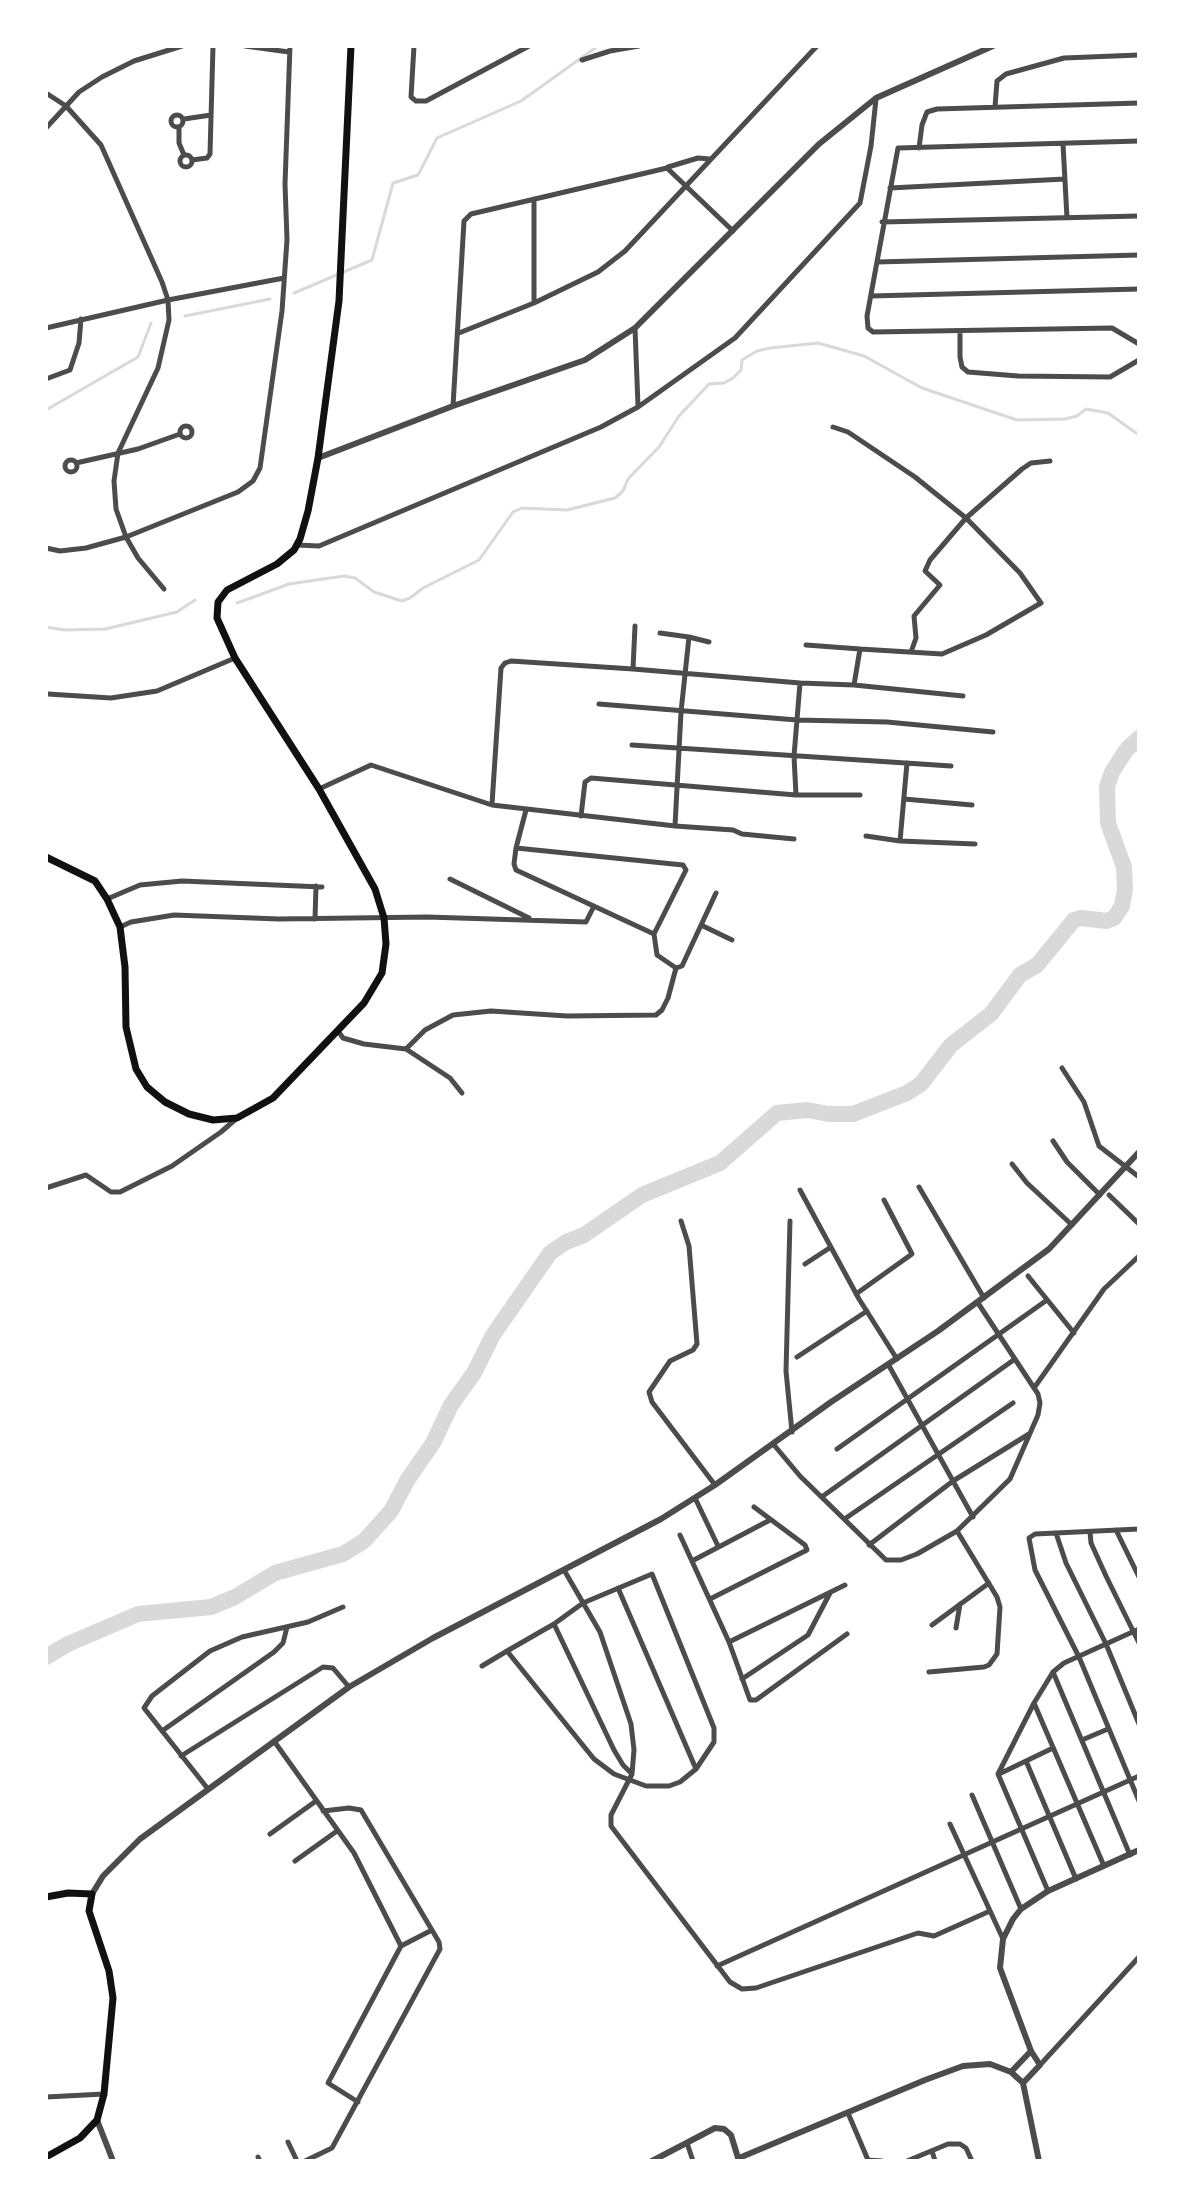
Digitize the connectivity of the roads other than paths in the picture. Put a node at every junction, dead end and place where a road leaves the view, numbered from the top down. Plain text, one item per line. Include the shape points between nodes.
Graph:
1 (182, 46) edge
2 (213, 46) edge
3 (245, 46) edge
4 (351, 46) edge
5 (414, 46) edge
6 (529, 46) edge
7 (636, 46) edge
8 (817, 46) edge
9 (993, 46) edge
10 (289, 49) edge
11 (1139, 55) edge
12 (582, 60) dead end
13 (46, 93) edge
14 (876, 98) junction
15 (1139, 103) edge
16 (66, 106) junction
17 (995, 107) junction
18 (211, 115) junction
19 (184, 119) junction
20 (179, 127) junction
21 (46, 128) edge
22 (1139, 141) edge
23 (1063, 144) junction
24 (919, 148) junction
25 (184, 155) junction
26 (710, 159) junction
27 (192, 160) junction
28 (667, 168) junction
29 (1065, 179) junction
30 (687, 185) junction
31 (890, 188) junction
32 (534, 199) junction
33 (1139, 216) edge
34 (1067, 218) junction
35 (882, 222) junction
36 (733, 231) junction
37 (1139, 255) edge
38 (877, 262) junction
39 (284, 278) junction
40 (1139, 289) edge
41 (871, 296) junction
42 (168, 300) junction
43 (534, 303) junction
44 (81, 319) junction
45 (46, 328) edge
46 (635, 328) junction
47 (960, 332) junction
48 (459, 333) junction
49 (1139, 344) edge
50 (1139, 360) edge
51 (46, 379) edge
52 (453, 406) junction
53 (638, 407) junction
54 (833, 427) dead end
55 (180, 434) dead end
56 (118, 453) junction
57 (318, 458) junction
58 (1050, 461) dead end
59 (76, 463) dead end
60 (966, 518) junction
61 (126, 537) junction
62 (297, 545) junction
63 (46, 548) edge
64 (164, 589) dead end
65 (635, 626) dead end
66 (660, 633) dead end
67 (689, 637) junction
68 (709, 642) dead end
69 (806, 645) dead end
70 (860, 649) junction
71 (911, 653) junction
72 (235, 658) junction
73 (633, 669) junction
74 (685, 672) junction
75 (800, 683) junction
76 (854, 685) junction
77 (48, 694) dead end
78 (963, 696) dead end
79 (599, 704) dead end
80 (681, 712) junction
81 (797, 720) junction
82 (993, 732) dead end
83 (632, 745) dead end
84 (680, 749) junction
85 (794, 756) junction
86 (907, 763) junction
87 (951, 766) dead end
88 (677, 785) junction
89 (319, 789) junction
90 (796, 795) junction
91 (860, 795) dead end
92 (904, 799) junction
93 (492, 805) junction
94 (972, 805) dead end
95 (526, 810) junction
96 (581, 816) junction
97 (675, 826) junction
98 (866, 836) dead end
99 (794, 839) dead end
100 (900, 841) junction
101 (975, 844) dead end
102 (516, 848) junction
103 (46, 857) edge
104 (450, 879) dead end
105 (716, 893) dead end
106 (107, 899) junction
107 (594, 906) junction
108 (384, 918) junction
109 (315, 919) junction
110 (533, 920) junction
111 (701, 925) junction
112 (120, 927) junction
113 (654, 934) junction
114 (732, 940) dead end
115 (676, 968) junction
116 (338, 1031) junction
117 (406, 1049) junction
118 (1062, 1068) dead end
119 (462, 1093) dead end
120 (237, 1118) junction
121 (1053, 1141) dead end
122 (1139, 1152) edge
123 (1012, 1164) dead end
124 (1128, 1166) junction
125 (1139, 1177) edge
126 (919, 1187) dead end
127 (46, 1188) edge
128 (800, 1190) dead end
129 (1100, 1195) junction
130 (1109, 1195) dead end
131 (884, 1200) dead end
132 (681, 1221) dead end
133 (790, 1221) dead end
134 (1139, 1224) edge
135 (1072, 1225) junction
136 (831, 1247) junction
137 (1139, 1256) edge
138 (805, 1264) dead end
139 (1028, 1276) dead end
140 (856, 1294) junction
141 (1047, 1300) junction
142 (981, 1301) junction
143 (867, 1311) junction
144 (1074, 1333) junction
145 (999, 1335) junction
146 (797, 1357) dead end
147 (897, 1359) junction
148 (1015, 1359) junction
149 (888, 1364) junction
150 (1034, 1388) junction
151 (907, 1397) junction
152 (1013, 1403) dead end
153 (922, 1425) junction
154 (792, 1433) junction
155 (1031, 1433) junction
156 (774, 1445) junction
157 (837, 1449) dead end
158 (938, 1453) junction
159 (953, 1481) junction
160 (715, 1485) junction
161 (823, 1496) junction
162 (695, 1498) junction
163 (754, 1507) dead end
164 (973, 1517) junction
165 (845, 1518) junction
166 (770, 1520) junction
167 (1139, 1529) edge
168 (1116, 1530) junction
169 (957, 1531) junction
170 (1090, 1532) junction
171 (1056, 1533) junction
172 (680, 1535) dead end
173 (869, 1545) junction
174 (718, 1546) junction
175 (692, 1561) junction
176 (564, 1570) junction
177 (1139, 1577) edge
178 (989, 1583) junction
179 (845, 1585) dead end
180 (618, 1588) junction
181 (830, 1593) junction
182 (710, 1599) junction
183 (583, 1603) junction
184 (960, 1603) junction
185 (343, 1607) dead end
186 (554, 1624) junction
187 (932, 1625) dead end
188 (287, 1627) junction
189 (956, 1628) dead end
190 (1137, 1630) edge
191 (847, 1634) dead end
192 (729, 1642) junction
193 (1139, 1643) edge
194 (1106, 1644) junction
195 (507, 1651) junction
196 (1079, 1657) junction
197 (482, 1666) dead end
198 (929, 1672) dead end
199 (1053, 1672) junction
200 (742, 1679) junction
201 (349, 1687) junction
202 (1034, 1703) junction
203 (1138, 1719) edge
204 (1108, 1729) junction
205 (162, 1731) junction
206 (1082, 1740) junction
207 (274, 1741) junction
208 (1053, 1748) junction
209 (181, 1756) junction
210 (1026, 1761) junction
211 (696, 1769) junction
212 (632, 1774) junction
213 (998, 1774) junction
214 (1139, 1776) edge
215 (1130, 1780) junction
216 (631, 1781) junction
217 (208, 1789) junction
218 (1104, 1792) junction
219 (972, 1795) dead end
220 (316, 1801) junction
221 (1139, 1801) edge
222 (1078, 1804) junction
223 (323, 1811) junction
224 (1050, 1817) junction
225 (950, 1824) dead end
226 (1021, 1830) junction
227 (337, 1831) junction
228 (270, 1834) dead end
229 (992, 1842) junction
230 (1139, 1850) edge
231 (964, 1855) junction
232 (1130, 1855) junction
233 (295, 1861) dead end
234 (1104, 1866) junction
235 (1076, 1879) junction
236 (1048, 1891) junction
237 (92, 1894) junction
238 (46, 1897) edge
239 (1021, 1909) junction
240 (990, 1911) junction
241 (432, 1930) junction
242 (1003, 1939) junction
243 (401, 1946) junction
244 (1139, 1957) edge
245 (717, 1966) junction
246 (1031, 2051) junction
247 (1040, 2065) junction
248 (1011, 2072) junction
249 (1023, 2083) junction
250 (104, 2094) junction
251 (46, 2097) edge
252 (358, 2102) junction
253 (848, 2113) junction
254 (97, 2120) junction
255 (288, 2142) dead end
256 (687, 2143) junction
257 (932, 2151) junction
258 (46, 2157) edge
259 (660, 2159) edge
260 (739, 2160) edge
261 (868, 2160) edge
262 (113, 2161) edge
263 (297, 2161) edge
264 (305, 2161) edge
265 (652, 2161) edge
266 (693, 2161) edge
267 (882, 2161) edge
268 (907, 2161) edge
269 (935, 2161) edge
270 (972, 2161) edge
271 (1039, 2161) edge

1 - 16 street via 102,77
2 - 18 street
3 - 10 street
4 - 57 main road via 339,294
5 - 6 street via 411,97 416,101 426,101
7 - 12 street
8 - 26 street
9 - 14 street
10 - 39 street
11 - 17 street via 1064,58 1006,74 994,89
13 - 16 street
14 - 36 street via 819,144
14 - 53 street via 860,203 735,338
15 - 17 street
16 - 21 street
16 - 42 street via 101,145
17 - 24 street via 927,112
18 - 19 street
18 - 27 street via 210,154
19 - 20 street
19 - 20 street via 172,117 172,125
20 - 25 street
22 - 23 street
23 - 24 street
23 - 29 street
24 - 31 street via 898,148
25 - 27 street
25 - 27 street via 179,161 183,167
26 - 28 street
26 - 30 street
28 - 30 street
28 - 32 street
29 - 31 street
29 - 34 street
30 - 36 street
30 - 43 street via 598,272
31 - 35 street
32 - 43 street
32 - 48 street via 471,214 464,221
33 - 34 street
34 - 35 street
35 - 38 street
36 - 46 street
37 - 38 street
38 - 41 street
39 - 42 street
39 - 61 street via 264,443 253,481 238,492
40 - 41 street
41 - 47 street via 867,316 873,332
42 - 44 street
42 - 56 street via 158,368
43 - 48 street
44 - 45 street
44 - 51 street via 70,370
46 - 52 street via 585,360
46 - 53 street
47 - 49 street via 1112,328
47 - 50 street via 962,367 968,372 1110,377
48 - 52 street
52 - 57 street
53 - 62 street via 319,546
54 - 60 street via 915,477
55 - 56 street
56 - 59 street
56 - 61 street via 116,509
57 - 62 main road
58 - 60 street via 1031,463
60 - 71 street via 925,567 940,585 914,616
60 - 71 street via 1020,573 1041,603 942,654
61 - 63 street via 86,548
61 - 64 street
62 - 72 main road via 277,564 220,598 218,625
65 - 73 street
66 - 67 street
67 - 68 street
67 - 74 street
69 - 70 street
70 - 71 street
70 - 76 street
72 - 77 street via 157,691 90,699
72 - 89 main road
73 - 74 street
73 - 93 street via 505,663
74 - 75 street
74 - 80 street
75 - 76 street
75 - 81 street
76 - 78 street
79 - 80 street
80 - 81 street
80 - 84 street
81 - 82 street
81 - 85 street
83 - 84 street
84 - 85 street
84 - 88 street
85 - 86 street
85 - 90 street
86 - 87 street
86 - 92 street
88 - 90 street
88 - 96 street via 591,778 585,782
88 - 97 street
89 - 93 street via 371,765
89 - 108 main road via 375,889
90 - 91 street
92 - 94 street
92 - 100 street
93 - 95 street
95 - 96 street
95 - 102 street
96 - 97 street
97 - 99 street
98 - 100 street
100 - 101 street
102 - 107 street via 516,870
102 - 113 street via 683,865 686,870
103 - 106 main road via 95,881
104 - 110 street
105 - 111 street
106 - 109 street via 140,885 182,881 319,887
106 - 112 main road
107 - 110 street via 586,922
107 - 113 street
108 - 109 street
108 - 110 street
108 - 116 main road via 382,973
109 - 112 street via 174,915
111 - 114 street
111 - 115 street via 682,966
112 - 120 main road via 130,1049 147,1087 189,1114
113 - 115 street via 657,955
115 - 117 street via 668,998 656,1015 453,1015 425,1030
116 - 117 street via 343,1038 364,1044
116 - 120 main road via 273,1098
117 - 119 street via 450,1078
118 - 124 street via 1084,1102 1099,1146
120 - 127 street via 172,1166 120,1192 111,1192 86,1175
121 - 129 street
122 - 124 street
123 - 135 street
124 - 125 street
124 - 129 street
126 - 142 street
128 - 136 street
129 - 135 street
130 - 134 street
131 - 140 street via 912,1254
132 - 160 street via 689,1246 697,1344 670,1361 649,1392
133 - 154 street via 786,1371
135 - 142 street via 1039,1258
136 - 138 street
136 - 140 street
137 - 144 street via 1104,1289
139 - 141 street
140 - 143 street
141 - 144 street
141 - 145 street
142 - 145 street
142 - 147 street
143 - 146 street
143 - 147 street
144 - 150 street
145 - 148 street
145 - 151 street
147 - 149 street
148 - 150 street
148 - 153 street
149 - 151 street
149 - 154 street
150 - 155 street via 1040,1409
151 - 153 street
151 - 157 street
152 - 158 street
153 - 158 street
153 - 161 street
154 - 156 street
155 - 159 street
155 - 164 street via 1010,1479
156 - 160 street
156 - 161 street
158 - 159 street
158 - 165 street
159 - 164 street
159 - 173 street
160 - 162 street
161 - 165 street
162 - 174 street
162 - 176 street
163 - 166 street
164 - 169 street
165 - 173 street
166 - 174 street
166 - 182 street via 807,1550
167 - 168 street
168 - 170 street
168 - 177 street
169 - 173 street via 896,1561 881,1557
169 - 178 street
170 - 171 street
170 - 190 street via 1106,1576
171 - 194 street
171 - 196 street via 1029,1538 1035,1570
172 - 175 street
174 - 175 street
175 - 182 street
176 - 183 street
176 - 201 street
178 - 184 street
178 - 198 street via 1000,1607 993,1661 984,1667
179 - 181 street
180 - 183 street
180 - 211 street
180 - 211 street via 652,1574 714,1728 715,1738
181 - 192 street
181 - 200 street via 808,1635
182 - 192 street
183 - 186 street
183 - 212 street via 607,1651 631,1724
184 - 187 street
184 - 189 street
185 - 188 street
186 - 195 street
186 - 212 street via 614,1750
188 - 205 street via 274,1652
188 - 205 street via 210,1651 152,1696 144,1708
190 - 193 street
190 - 194 street
191 - 200 street via 756,1700 749,1699
192 - 200 street
194 - 196 street
194 - 203 street
195 - 197 street
195 - 216 street via 594,1759
196 - 199 street
196 - 204 street
199 - 202 street
199 - 206 street
201 - 207 street
201 - 209 street via 333,1668 323,1667
202 - 208 street
202 - 213 street
204 - 206 street
204 - 215 street
205 - 209 street
206 - 218 street
207 - 217 street
207 - 220 street
208 - 210 street
208 - 222 street
209 - 217 street
210 - 213 street
210 - 224 street
211 - 216 street via 669,1786
212 - 216 street
213 - 226 street
214 - 215 street
215 - 218 street
215 - 221 street
216 - 245 street via 611,1815 613,1831
217 - 237 street via 140,1839
218 - 222 street
218 - 232 street
219 - 229 street
220 - 223 street
220 - 228 street
222 - 224 street
222 - 234 street
223 - 227 street
223 - 241 street via 361,1810
224 - 226 street
224 - 235 street
225 - 231 street
226 - 229 street
226 - 236 street
227 - 233 street
227 - 243 street via 354,1853
229 - 231 street
229 - 239 street
230 - 232 street
231 - 240 street
231 - 245 street
232 - 234 street
234 - 235 street
235 - 236 street
236 - 239 street
237 - 238 main road
237 - 250 main road via 90,1918 112,1984
239 - 242 street
240 - 242 street
240 - 245 street via 934,1936 918,1933 756,1988 742,1989
241 - 243 street
241 - 252 street via 440,1949
242 - 246 street via 1000,1968
243 - 252 street via 328,2083
244 - 247 street
246 - 247 street
246 - 248 street
247 - 249 street
248 - 249 street
248 - 253 street via 990,2064 963,2066
249 - 271 street
250 - 251 street
250 - 254 main road
252 - 264 street via 332,2148
253 - 260 street
253 - 261 street
254 - 258 main road via 80,2138
254 - 262 street
255 - 263 street
256 - 259 street
256 - 260 street via 715,2128 724,2129
256 - 266 street
257 - 268 street
257 - 269 street
257 - 270 street via 960,2144
259 - 265 street
261 - 267 street

